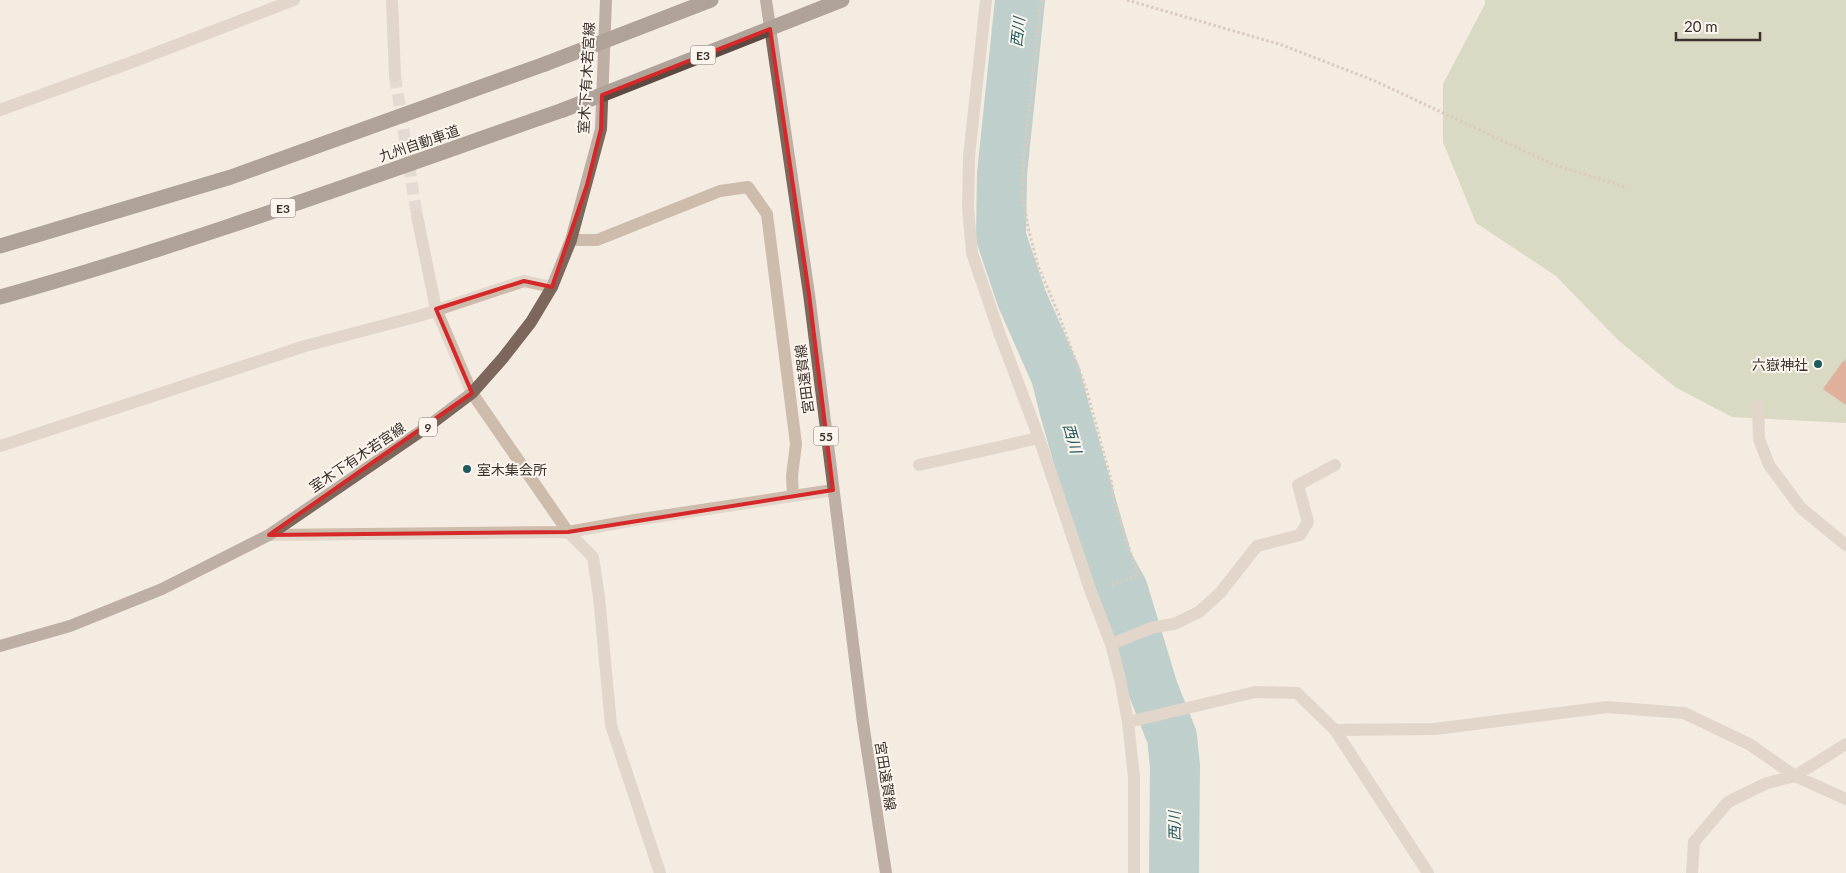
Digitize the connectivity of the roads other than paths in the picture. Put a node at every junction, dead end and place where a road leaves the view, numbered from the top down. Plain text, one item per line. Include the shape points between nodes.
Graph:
1 (294, 0) edge
2 (392, 0) edge
3 (606, 0) edge
4 (711, 0) edge
5 (766, 0) edge
6 (842, 0) edge
7 (986, 0) edge
8 (395, 76) tunnel mouth
9 (0, 110) edge
10 (417, 216) tunnel mouth
11 (571, 240) junction
12 (0, 246) edge
13 (552, 287) junction
14 (0, 296) edge
15 (436, 309) junction
16 (472, 393) junction
17 (1758, 406) dead end
18 (1039, 438) junction
19 (0, 446) edge
20 (919, 465) dead end
21 (1334, 465) dead end
22 (833, 490) junction
23 (793, 496) junction
24 (568, 532) junction
25 (269, 535) junction
26 (1846, 545) edge
27 (1111, 644) junction
28 (0, 646) edge
29 (1128, 722) junction
30 (1335, 730) junction
31 (1846, 744) edge
32 (1795, 776) junction
33 (1846, 799) edge
34 (660, 873) edge
35 (886, 873) edge
36 (1134, 873) edge
37 (1428, 873) edge
38 (1692, 873) edge

1 - 9 street
2 - 8 street
3 - 11 main road, 室木下有木若宮線 / 9 via 601,129
4 - 12 highway, bridge via 545,64 231,177
5 - 22 main road, 宮田遠賀線 / 55 via 810,294
6 - 14 highway, 九州自動車道 / E3, bridge via 563,110 147,253
7 - 18 street via 969,157 968,208 972,253
10 - 15 street
11 - 13 main road, 室木下有木若宮線 / 9
11 - 23 street via 597,240 720,191 748,187 767,214 796,444
13 - 15 street via 524,281
13 - 16 main road, 室木下有木若宮線 / 9 via 531,322
15 - 16 street
15 - 19 street via 305,346
16 - 24 street
16 - 25 main road, 室木下有木若宮線 / 9
17 - 26 street via 1759,439 1768,465 1801,508
18 - 20 street
18 - 27 street via 1090,592
21 - 27 street via 1298,485 1308,522 1300,535 1257,546 1220,593 1199,612 1174,624 1154,626
22 - 23 street
22 - 35 main road, 宮田遠賀線 / 55
23 - 24 street
24 - 25 street
24 - 34 street via 593,557 611,726
25 - 28 main road, 室木下有木若宮線 / 9 via 162,589 70,626
27 - 29 street
29 - 30 street via 1255,692 1298,693
29 - 36 street via 1134,777
30 - 32 street via 1435,729 1607,707 1684,713 1749,744
30 - 37 street
31 - 32 street
32 - 33 street
32 - 38 street via 1767,783 1728,802 1694,842

